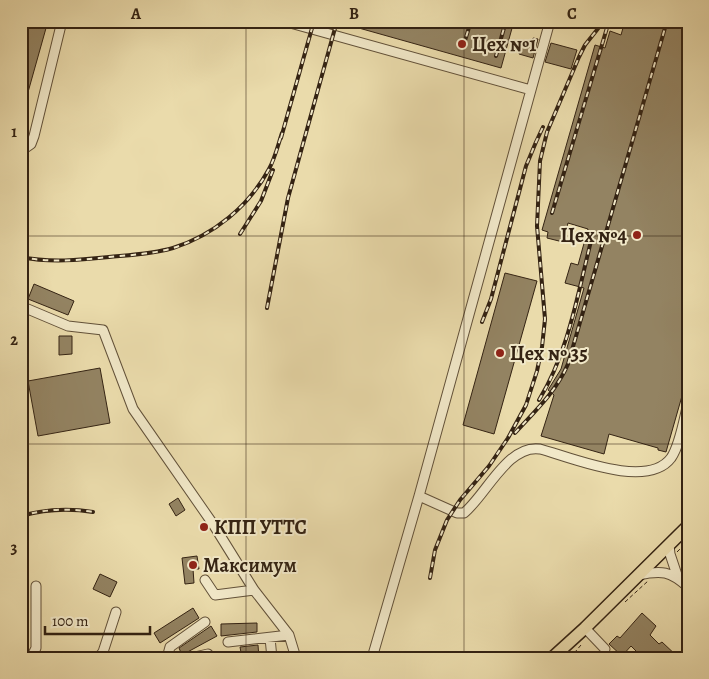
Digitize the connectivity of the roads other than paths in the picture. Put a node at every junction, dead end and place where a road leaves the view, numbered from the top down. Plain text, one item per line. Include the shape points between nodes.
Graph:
1 (62, 21) edge
2 (283, 21) edge
3 (550, 21) edge
4 (301, 23) edge
5 (531, 90) junction
6 (21, 151) edge
7 (23, 307) dead end
8 (688, 403) edge
9 (419, 496) junction
10 (688, 526) edge
11 (669, 544) junction
12 (638, 575) junction
13 (678, 578) junction
14 (205, 580) dead end
15 (36, 586) dead end
16 (688, 587) edge
17 (254, 590) junction
18 (116, 612) dead end
19 (205, 622) dead end
20 (588, 631) junction
21 (289, 635) junction
22 (270, 638) junction
23 (228, 642) dead end
24 (605, 649) dead end
25 (208, 654) dead end
26 (31, 658) edge
27 (98, 658) edge
28 (167, 658) edge
29 (190, 658) edge
30 (272, 658) edge
31 (296, 658) edge
32 (372, 658) edge
33 (552, 658) edge

1 - 6 street via 34,136 31,144
2 - 4 street
3 - 5 street
4 - 5 street
5 - 9 street
7 - 17 street via 68,326 103,330 133,409 213,524
8 - 9 street via 672,457 652,470 619,471 530,448 506,464 464,513
9 - 32 street
10 - 11 main road
11 - 12 main road
11 - 13 street
12 - 13 street via 658,572
12 - 20 main road
13 - 16 street
14 - 17 street via 215,595
15 - 26 street via 36,648
17 - 21 street
18 - 27 street
19 - 28 street via 170,647
20 - 24 street
20 - 33 main road
21 - 22 street
21 - 31 street
22 - 23 street
22 - 30 street
25 - 29 street

